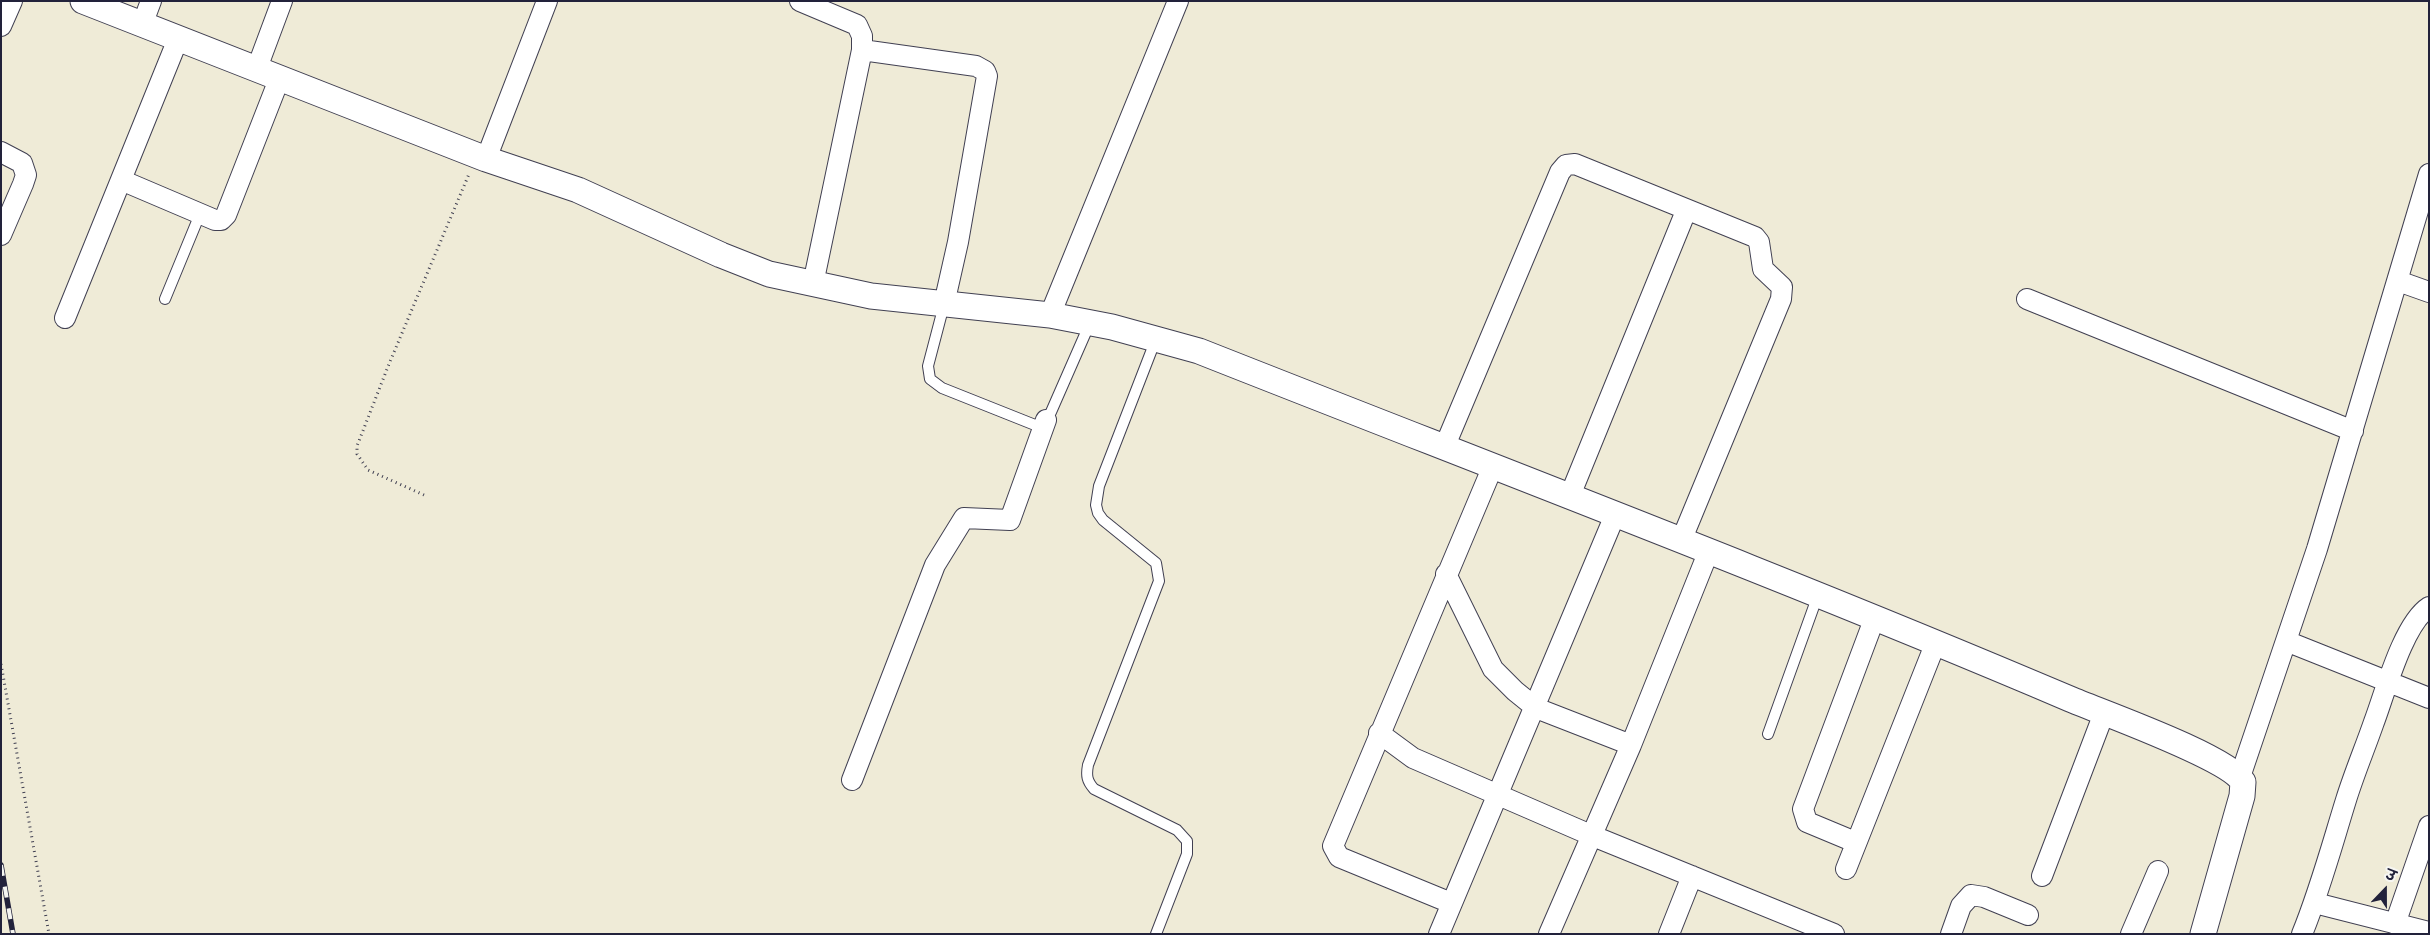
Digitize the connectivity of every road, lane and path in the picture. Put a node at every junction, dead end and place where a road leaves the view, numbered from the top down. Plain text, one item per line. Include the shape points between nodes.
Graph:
1 (12, 1) edge
2 (83, 1) edge
3 (151, 1) edge
4 (282, 1) edge
5 (546, 1) edge
6 (800, 1) edge
7 (1174, 2) edge
8 (1, 26) edge
9 (142, 26) junction
10 (178, 39) junction
11 (862, 50) junction
12 (257, 68) junction
13 (280, 77) junction
14 (1, 152) edge
15 (482, 157) junction
16 (2429, 174) edge
17 (121, 180) junction
18 (1686, 211) junction
19 (200, 214) junction
20 (1, 235) edge
21 (2398, 281) junction
22 (813, 284) junction
23 (2429, 292) edge
24 (165, 299) dead end
25 (2028, 299) dead end
26 (944, 304) junction
27 (1050, 315) junction
28 (65, 318) dead end
29 (1090, 323) junction
30 (1157, 338) junction
31 (1046, 420) junction
32 (2353, 431) junction
33 (1444, 448) junction
34 (1493, 466) junction
35 (424, 495) dead end
36 (1569, 498) junction
37 (1616, 515) junction
38 (1681, 541) junction
39 (1708, 552) junction
40 (1446, 574) junction
41 (1818, 595) junction
42 (2429, 607) edge
43 (1875, 617) junction
44 (2286, 641) junction
45 (1936, 642) junction
46 (1, 664) edge
47 (2388, 682) junction
48 (2429, 698) edge
49 (1536, 708) junction
50 (2104, 713) junction
51 (1379, 733) junction
52 (1768, 734) dead end
53 (1631, 745) junction
54 (2240, 777) junction
55 (852, 780) dead end
56 (1499, 794) junction
57 (2429, 826) edge
58 (1593, 836) junction
59 (1855, 842) junction
60 (1846, 869) dead end
61 (2158, 871) dead end
62 (1692, 876) junction
63 (2042, 876) dead end
64 (1451, 903) junction
65 (2315, 903) junction
66 (2028, 915) dead end
67 (2395, 924) junction
68 (1811, 929) edge
69 (2429, 932) edge
70 (49, 934) edge
71 (1156, 934) edge
72 (1439, 934) edge
73 (1549, 934) edge
74 (1669, 934) edge
75 (1834, 934) edge
76 (1951, 934) edge
77 (2131, 934) edge
78 (2203, 934) edge
79 (2302, 934) edge

1 - 8 street
2 - 9 street
3 - 9 street
4 - 12 street
5 - 15 street
6 - 11 street via 857,25 862,36
7 - 27 street
9 - 10 street
10 - 12 street
10 - 17 street
11 - 22 street
11 - 26 street via 976,66 987,76
12 - 13 street
13 - 15 street
13 - 19 street via 226,215 218,221
14 - 20 street via 22,163 26,175
15 - 22 street via 578,190 769,274
15 - 35 path via 389,364 357,446 357,454 368,470
16 - 21 street
17 - 19 street
17 - 28 street
18 - 33 street via 1575,164 1562,167
18 - 36 street
18 - 38 street via 1755,237 1764,269 1778,281 1782,292
19 - 24 lane
21 - 23 street
21 - 32 street
22 - 26 street via 871,296
25 - 32 street
26 - 27 street
26 - 31 lane via 928,366 930,379 1029,424 1039,425
27 - 29 street
29 - 30 street
29 - 31 lane
30 - 33 street via 1199,351
30 - 71 lane via 1099,486 1096,505 1103,520 1156,563 1159,581 1087,774 1094,789 1177,830 1187,841 1187,854
31 - 55 street via 1010,520 964,518 935,566
32 - 44 street
33 - 34 street
34 - 36 street
34 - 40 street
36 - 37 street
37 - 38 street
37 - 49 street
38 - 39 street
39 - 41 street
39 - 53 street
40 - 49 street via 1492,669
40 - 51 street
41 - 43 street
41 - 52 lane
42 - 47 street via 2408,633
43 - 45 street
43 - 59 street via 1803,809 1807,822
44 - 47 street
44 - 54 street
45 - 50 street
45 - 59 street
46 - 70 path
47 - 48 street
47 - 65 street via 2346,800
49 - 53 street
49 - 56 street
50 - 54 street via 2174,742
50 - 63 street
51 - 56 street via 1413,758
51 - 64 street via 1335,839 1334,850 1339,857
53 - 58 street
54 - 78 street via 2242,796
56 - 58 street
56 - 64 street
57 - 67 street
58 - 62 street
58 - 73 street
59 - 60 street
61 - 77 street
62 - 68 street
62 - 74 street
64 - 72 street
65 - 67 street
65 - 79 street
66 - 76 street via 1971,895 1961,906
67 - 69 street
68 - 75 street

